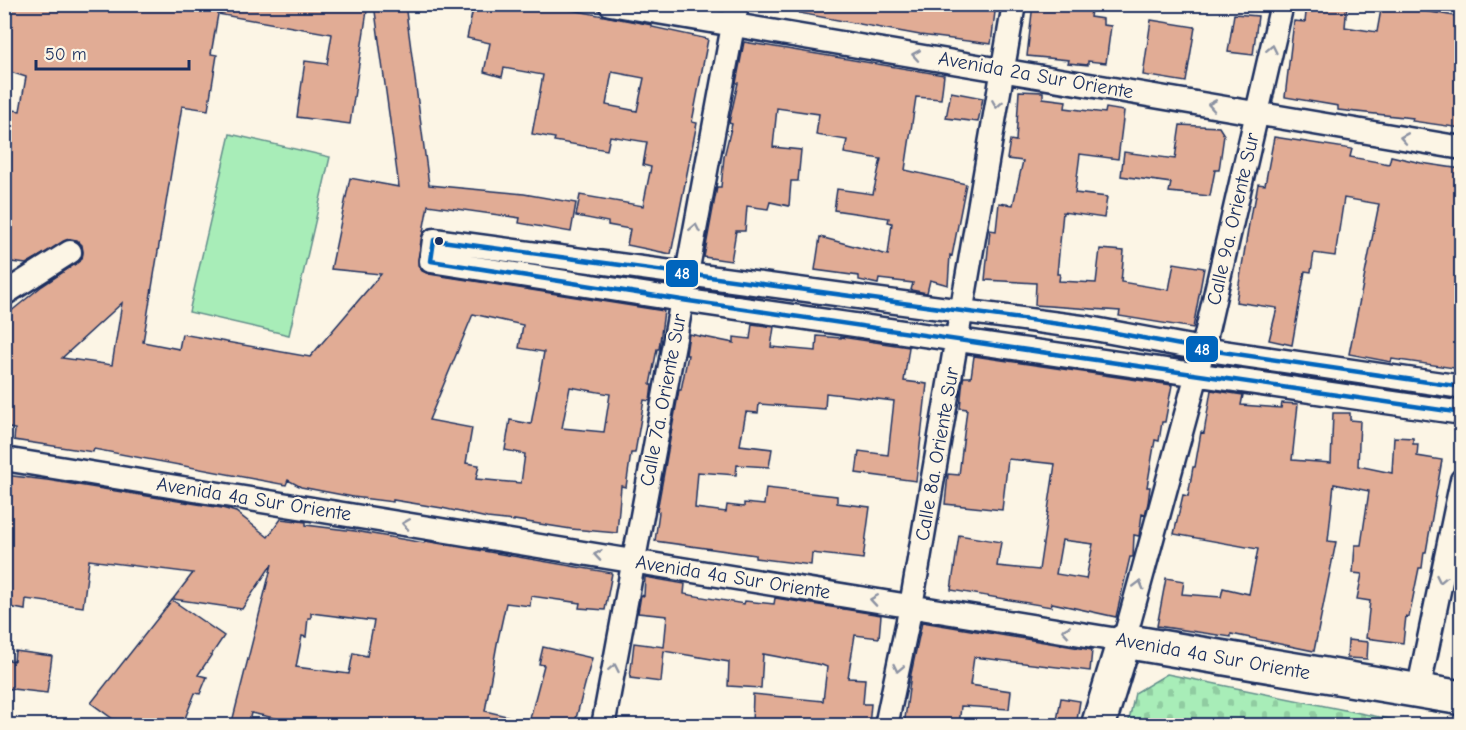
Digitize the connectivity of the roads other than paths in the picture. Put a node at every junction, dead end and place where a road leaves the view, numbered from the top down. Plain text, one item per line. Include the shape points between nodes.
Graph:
1 (610, 4) edge
2 (1014, 4) edge
3 (1282, 4) edge
4 (735, 14) edge
5 (1002, 70) junction
6 (1258, 113) junction
7 (1461, 148) edge
8 (70, 252) dead end
9 (687, 275) junction
10 (4, 294) edge
11 (682, 300) junction
12 (962, 310) junction
13 (957, 340) junction
14 (1202, 349) junction
15 (1197, 374) junction
16 (1461, 387) edge
17 (1461, 413) edge
18 (4, 459) edge
19 (1461, 480) edge
20 (633, 561) junction
21 (911, 606) junction
22 (1124, 641) junction
23 (1418, 692) junction
24 (1461, 698) edge
25 (603, 726) edge
26 (885, 726) edge
27 (1098, 726) edge

1 - 4 street, Avenida 2a Sur Oriente
2 - 5 street, Calle 8a. Oriente Sur
6 -> 3 street, Calle 9a. Oriente Sur
5 -> 4 street, Avenida 2a Sur Oriente
9 -> 4 street, Calle 7a. Oriente Sur
6 -> 5 street, Avenida 2a Sur Oriente
5 -> 12 street, Calle 8a. Oriente Sur
7 -> 6 street, Avenida 2a Sur Oriente
6 - 14 street, Calle 9a. Oriente Sur
8 - 10 street
9 - 11 street, Calle 7a. Oriente Sur
9 - 11 street via 434,240 430,261
9 - 12 street
11 - 13 street
11 - 20 street, Calle 7a. Oriente Sur
12 - 13 street, Calle 8a. Oriente Sur
12 - 14 street
13 - 15 street
13 - 21 street, Calle 8a. Oriente Sur
14 - 15 street, Calle 9a. Oriente Sur
14 - 16 street
15 - 17 street
22 -> 15 street, Calle 9a. Oriente Sur
20 -> 18 street, Avenida 4a Sur Oriente
19 -> 23 street
21 -> 20 street, Avenida 4a Sur Oriente
25 -> 20 street, Calle 7a. Oriente Sur
22 -> 21 street, Avenida 4a Sur Oriente
21 -> 26 street, Calle 8a. Oriente Sur
22 - 23 street, Avenida 4a Sur Oriente
22 - 27 street
23 - 24 street, Avenida 4a Sur Oriente

